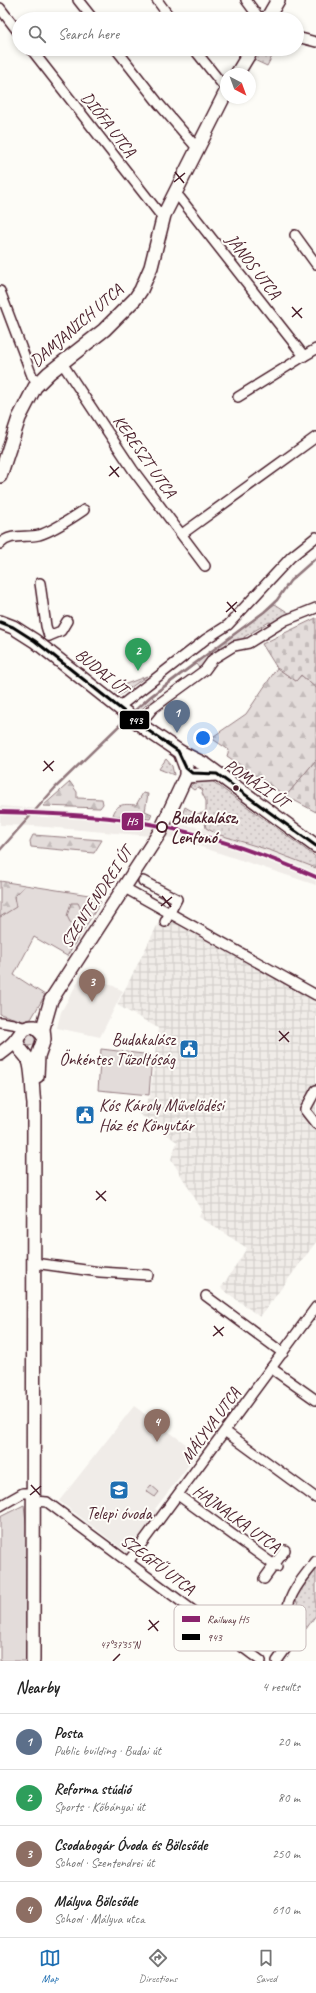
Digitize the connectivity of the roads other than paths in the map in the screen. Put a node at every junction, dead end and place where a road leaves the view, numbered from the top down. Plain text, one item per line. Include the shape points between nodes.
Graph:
1 (78, 0) edge
2 (157, 0) edge
3 (246, 0) edge
4 (278, 0) edge
5 (0, 8) edge
6 (87, 12) edge
7 (166, 12) edge
8 (255, 12) edge
9 (271, 12) edge
10 (12, 24) edge
11 (304, 39) edge
12 (316, 42) edge
13 (36, 56) edge
14 (122, 56) edge
15 (200, 56) edge
16 (248, 56) edge
17 (241, 68) edge
18 (220, 82) edge
19 (220, 104) edge
20 (197, 148) junction
21 (174, 193) junction
22 (164, 215) junction
23 (295, 235) dead end
24 (316, 264) edge
25 (0, 292) edge
26 (316, 349) edge
27 (304, 356) junction
28 (62, 363) junction
29 (38, 382) junction
30 (238, 397) dead end
31 (316, 437) edge
32 (0, 476) edge
33 (84, 510) dead end
34 (182, 534) junction
35 (316, 537) edge
36 (0, 544) edge
37 (205, 566) dead end
38 (40, 583) dead end
39 (316, 608) edge
40 (0, 622) edge
41 (67, 622) dead end
42 (45, 640) junction
43 (121, 709) junction
44 (137, 722) junction
45 (191, 770) junction
46 (316, 846) edge
47 (143, 881) dead end
48 (123, 887) junction
49 (167, 918) junction
50 (316, 995) edge
51 (51, 1000) junction
52 (2, 1022) edge
53 (22, 1033) junction
54 (43, 1035) junction
55 (41, 1049) junction
56 (24, 1053) junction
57 (0, 1054) edge
58 (0, 1059) edge
59 (316, 1090) edge
60 (34, 1104) junction
61 (316, 1124) edge
62 (34, 1263) junction
63 (148, 1275) dead end
64 (206, 1296) dead end
65 (316, 1307) edge
66 (283, 1353) junction
67 (271, 1368) junction
68 (316, 1400) edge
69 (226, 1432) junction
70 (178, 1495) junction
71 (33, 1497) junction
72 (316, 1498) edge
73 (0, 1506) edge
74 (285, 1550) dead end
75 (316, 1561) edge
76 (128, 1562) junction
77 (275, 1566) junction
78 (264, 1579) dead end
79 (186, 1605) edge
80 (288, 1605) edge
81 (248, 1651) edge
82 (284, 1651) edge
83 (33, 1661) edge
84 (261, 1661) edge
85 (277, 1661) edge

1 - 6 street
2 - 7 street
3 - 8 street
4 - 9 main road
5 - 10 street
11 - 12 street
13 - 22 street, DIÓFA UTCA via 159,213
14 - 20 street
15 - 18 street
16 - 17 main road
19 - 20 main road, DAMJANICH UTCA
20 - 21 main road, DAMJANICH UTCA
21 - 22 main road, DAMJANICH UTCA
21 - 27 street, JÁNOS UTCA
22 - 28 main road, DAMJANICH UTCA via 151,267 136,299 104,330
23 - 24 street
25 - 29 street via 32,376
26 - 27 street
27 - 30 street
28 - 29 main road, DAMJANICH UTCA
28 - 34 street, KERESZT UTCA via 132,470
29 - 32 main road, DAMJANICH UTCA via 19,418
31 - 34 street
33 - 36 street via 39,535 7,538
34 - 37 street, KERESZT UTCA
35 - 43 street via 291,557 228,625 206,639
38 - 42 street via 46,626
39 - 44 street via 286,620 249,643 234,646 213,659 205,670
40 - 42 main road, BUDAI ÚT
41 - 42 street via 61,631
42 - 43 main road, BUDAI ÚT
43 - 44 main road, BUDAI ÚT
44 - 45 main road, BUDAI ÚT via 180,752
45 - 46 main road, POMÁZI ÚT via 217,774
45 - 48 main road, SZENTENDREI ÚT via 164,825
47 - 49 street via 177,899
48 - 49 street
48 - 51 main road, SZENTENDREI ÚT
49 - 50 street
51 - 53 main road
51 - 54 main road, SZENTENDREI ÚT
52 - 53 street
53 - 54 main road via 37,1028
53 - 56 main road via 18,1046
53 - 57 main road
54 - 55 main road
55 - 56 main road
55 - 60 main road via 38,1056
56 - 58 main road via 15,1053
56 - 60 main road via 31,1065
59 - 61 street via 305,1110
60 - 62 main road
62 - 63 street via 100,1272
62 - 71 main road
64 - 66 street
65 - 66 street, MÁLYVA UTCA
66 - 67 street, MÁLYVA UTCA
67 - 68 street
67 - 69 street, MÁLYVA UTCA
69 - 70 street, MÁLYVA UTCA
69 - 72 street
70 - 76 street, MÁLYVA UTCA
70 - 77 street, HAJNALKA UTCA
71 - 73 street via 23,1493
71 - 76 street, SZEGFŰ UTCA via 47,1502
71 - 83 main road
74 - 77 street
75 - 80 street via 299,1583
76 - 79 street, SZEGFŰ UTCA
77 - 78 street
81 - 84 street, SZEGFŰ UTCA
82 - 85 street

